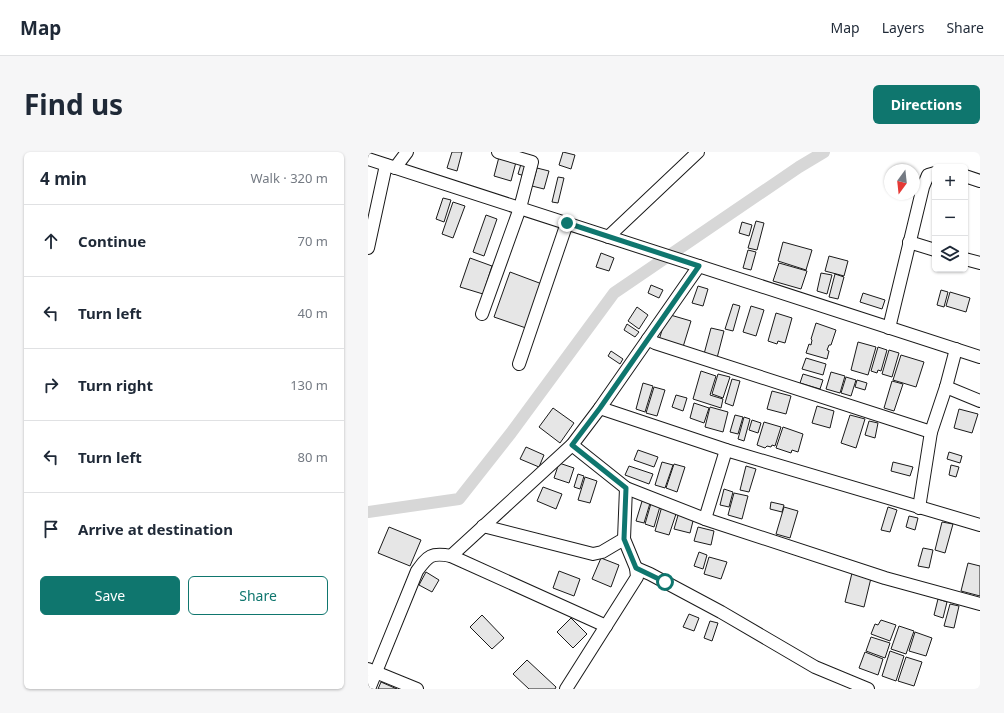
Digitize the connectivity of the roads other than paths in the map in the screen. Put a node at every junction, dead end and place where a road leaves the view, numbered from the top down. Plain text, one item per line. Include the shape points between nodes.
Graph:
1 (407, 152) edge
2 (498, 152) edge
3 (698, 152) edge
4 (368, 159) edge
5 (391, 166) junction
6 (932, 174) edge
7 (968, 177) edge
8 (980, 181) edge
9 (520, 208) junction
10 (567, 223) junction
11 (608, 237) junction
12 (369, 242) edge
13 (910, 242) junction
14 (932, 249) edge
15 (968, 260) edge
16 (980, 263) edge
17 (695, 265) junction
18 (482, 314) dead end
19 (889, 328) junction
20 (648, 339) junction
21 (956, 350) junction
22 (980, 357) edge
23 (519, 364) dead end
24 (946, 387) junction
25 (980, 400) edge
26 (600, 408) junction
27 (931, 432) junction
28 (572, 445) junction
29 (726, 450) junction
30 (626, 488) junction
31 (919, 508) junction
32 (706, 519) junction
33 (980, 525) edge
34 (483, 526) junction
35 (624, 539) junction
36 (450, 556) junction
37 (636, 568) junction
38 (980, 604) edge
39 (606, 626) junction
40 (372, 671) edge
41 (369, 689) edge
42 (417, 689) edge
43 (566, 689) edge
44 (868, 689) edge

1 - 5 street
2 - 9 street via 532,162
3 - 11 street
4 - 5 street
5 - 9 street
5 - 12 street
6 - 13 street via 928,175 923,187
7 - 8 street
9 - 10 street
9 - 18 street
10 - 11 street
10 - 23 street
11 - 17 street
13 - 14 street
13 - 19 street
15 - 16 street
17 - 19 street
17 - 20 street
19 - 21 street
20 - 26 street
20 - 27 street via 655,344
21 - 22 street
21 - 24 street
24 - 25 street
24 - 27 street
26 - 28 street
26 - 29 street
27 - 31 street
28 - 30 street
28 - 34 street
29 - 31 street
29 - 32 street
30 - 32 street
30 - 35 street
31 - 33 street
32 - 38 street via 885,578
34 - 35 street via 592,554 602,552
34 - 36 street
35 - 37 street
36 - 39 street
36 - 40 street via 437,554 426,558
37 - 39 street via 637,577
37 - 44 street via 721,612 815,667
39 - 43 street
40 - 41 street
40 - 42 street

